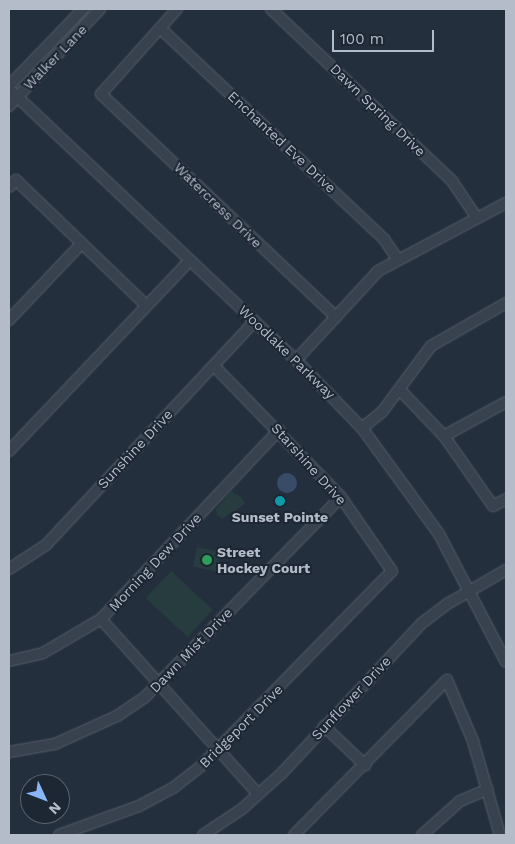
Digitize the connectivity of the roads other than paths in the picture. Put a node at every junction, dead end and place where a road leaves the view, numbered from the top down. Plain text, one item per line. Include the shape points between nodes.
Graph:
1 (82, 9) edge
2 (100, 9) edge
3 (177, 9) edge
4 (271, 9) edge
5 (160, 28) junction
6 (9, 87) edge
7 (17, 97) junction
8 (9, 106) edge
9 (12, 184) edge
10 (506, 203) edge
11 (477, 218) junction
12 (81, 244) junction
13 (190, 260) junction
14 (398, 260) junction
15 (506, 303) edge
16 (146, 305) junction
17 (336, 317) junction
18 (9, 320) edge
19 (256, 322) junction
20 (296, 360) junction
21 (214, 366) junction
22 (400, 390) junction
23 (506, 402) edge
24 (362, 428) junction
25 (279, 430) junction
26 (444, 436) junction
27 (9, 451) edge
28 (341, 497) junction
29 (506, 499) edge
30 (9, 569) edge
31 (506, 570) edge
32 (392, 571) joint
33 (472, 592) junction
34 (100, 619) junction
35 (9, 661) edge
36 (506, 662) edge
37 (159, 684) junction
38 (324, 726) junction
39 (219, 751) junction
40 (9, 752) edge
41 (365, 765) junction
42 (488, 789) junction
43 (258, 794) junction
44 (59, 835) edge
45 (203, 835) edge
46 (294, 835) edge
47 (422, 835) edge
48 (500, 835) edge

1 - 6 street, Walker Lane
2 - 7 street, Walker Lane
3 - 5 street
4 - 11 street, Dawn Spring Drive via 452,181
5 - 14 street, Enchanted Eve Drive via 384,239
5 - 17 street, Watercress Drive via 101,94
6 - 7 street, Woodlake Parkway
7 - 8 street, Walker Lane
7 - 13 street, Woodlake Parkway
9 - 12 street
10 - 11 street
11 - 14 street
12 - 16 street
12 - 18 street
13 - 16 street
13 - 19 street, Woodlake Parkway
14 - 17 street via 378,271
15 - 22 street via 430,346 413,366
16 - 27 street
17 - 20 street
19 - 20 street, Woodlake Parkway
19 - 21 street, Sunshine Drive
20 - 24 street, Woodlake Parkway
21 - 25 street, Starshine Drive
21 - 30 street, Sunshine Drive via 46,545
22 - 24 street via 382,412
22 - 26 street via 419,406
23 - 26 street
24 - 33 street, Woodlake Parkway via 414,497
25 - 28 street, Starshine Drive
25 - 34 street, Morning Dew Drive
26 - 29 street via 493,506
28 - 32 street, Starshine Drive
28 - 37 street, Dawn Mist Drive
31 - 33 street, Sunflower Drive
32 - 39 street, Bridgeport Drive
33 - 36 street, Woodlake Parkway
33 - 38 street, Sunflower Drive via 449,602 422,623
34 - 35 street, Morning Dew Drive via 43,653
34 - 37 street
37 - 39 street
37 - 40 street, Dawn Mist Drive via 117,716 88,730 55,744
38 - 41 street
38 - 43 street, Sunflower Drive
39 - 43 street
39 - 44 street, Bridgeport Drive via 173,788 139,806
41 - 42 street via 447,680 460,704
41 - 46 street
42 - 47 street via 460,801
42 - 48 street
43 - 45 street, Sunflower Drive

